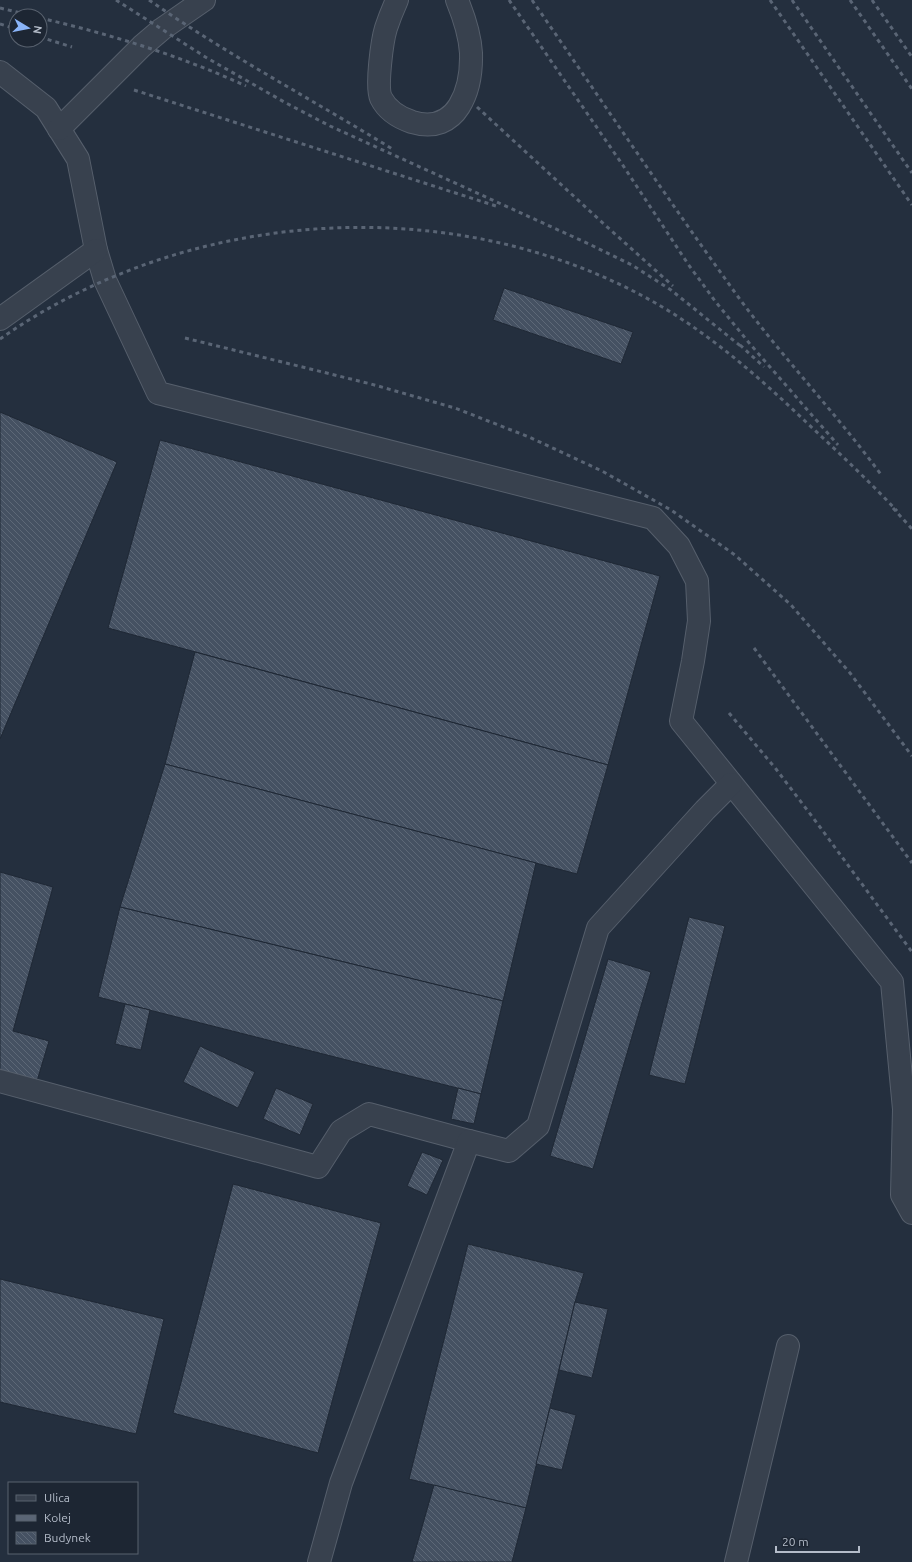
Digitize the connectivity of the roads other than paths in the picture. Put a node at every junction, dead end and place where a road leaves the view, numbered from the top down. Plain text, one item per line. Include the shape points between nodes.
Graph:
1 (204, 0) edge
2 (397, 0) edge
3 (458, 0) edge
4 (0, 72) edge
5 (59, 129) junction
6 (96, 250) junction
7 (0, 319) edge
8 (731, 784) junction
9 (0, 1081) edge
10 (469, 1141) junction
11 (912, 1213) edge
12 (788, 1346) dead end
13 (319, 1562) edge
14 (736, 1562) edge

1 - 5 lane via 142,46
2 - 3 lane via 386,29 379,76 381,98 393,112 423,125 438,124 454,115 465,95 471,52 465,19
4 - 5 lane via 46,108
5 - 6 lane via 78,159
6 - 7 lane
6 - 8 lane via 105,280 158,393 653,518 679,546 697,581 699,621 681,721
8 - 10 lane via 598,928 538,1126 510,1151
8 - 11 lane via 892,982 904,1109 902,1195
9 - 10 lane via 318,1167 341,1131 369,1114
10 - 13 lane via 341,1483
12 - 14 lane

